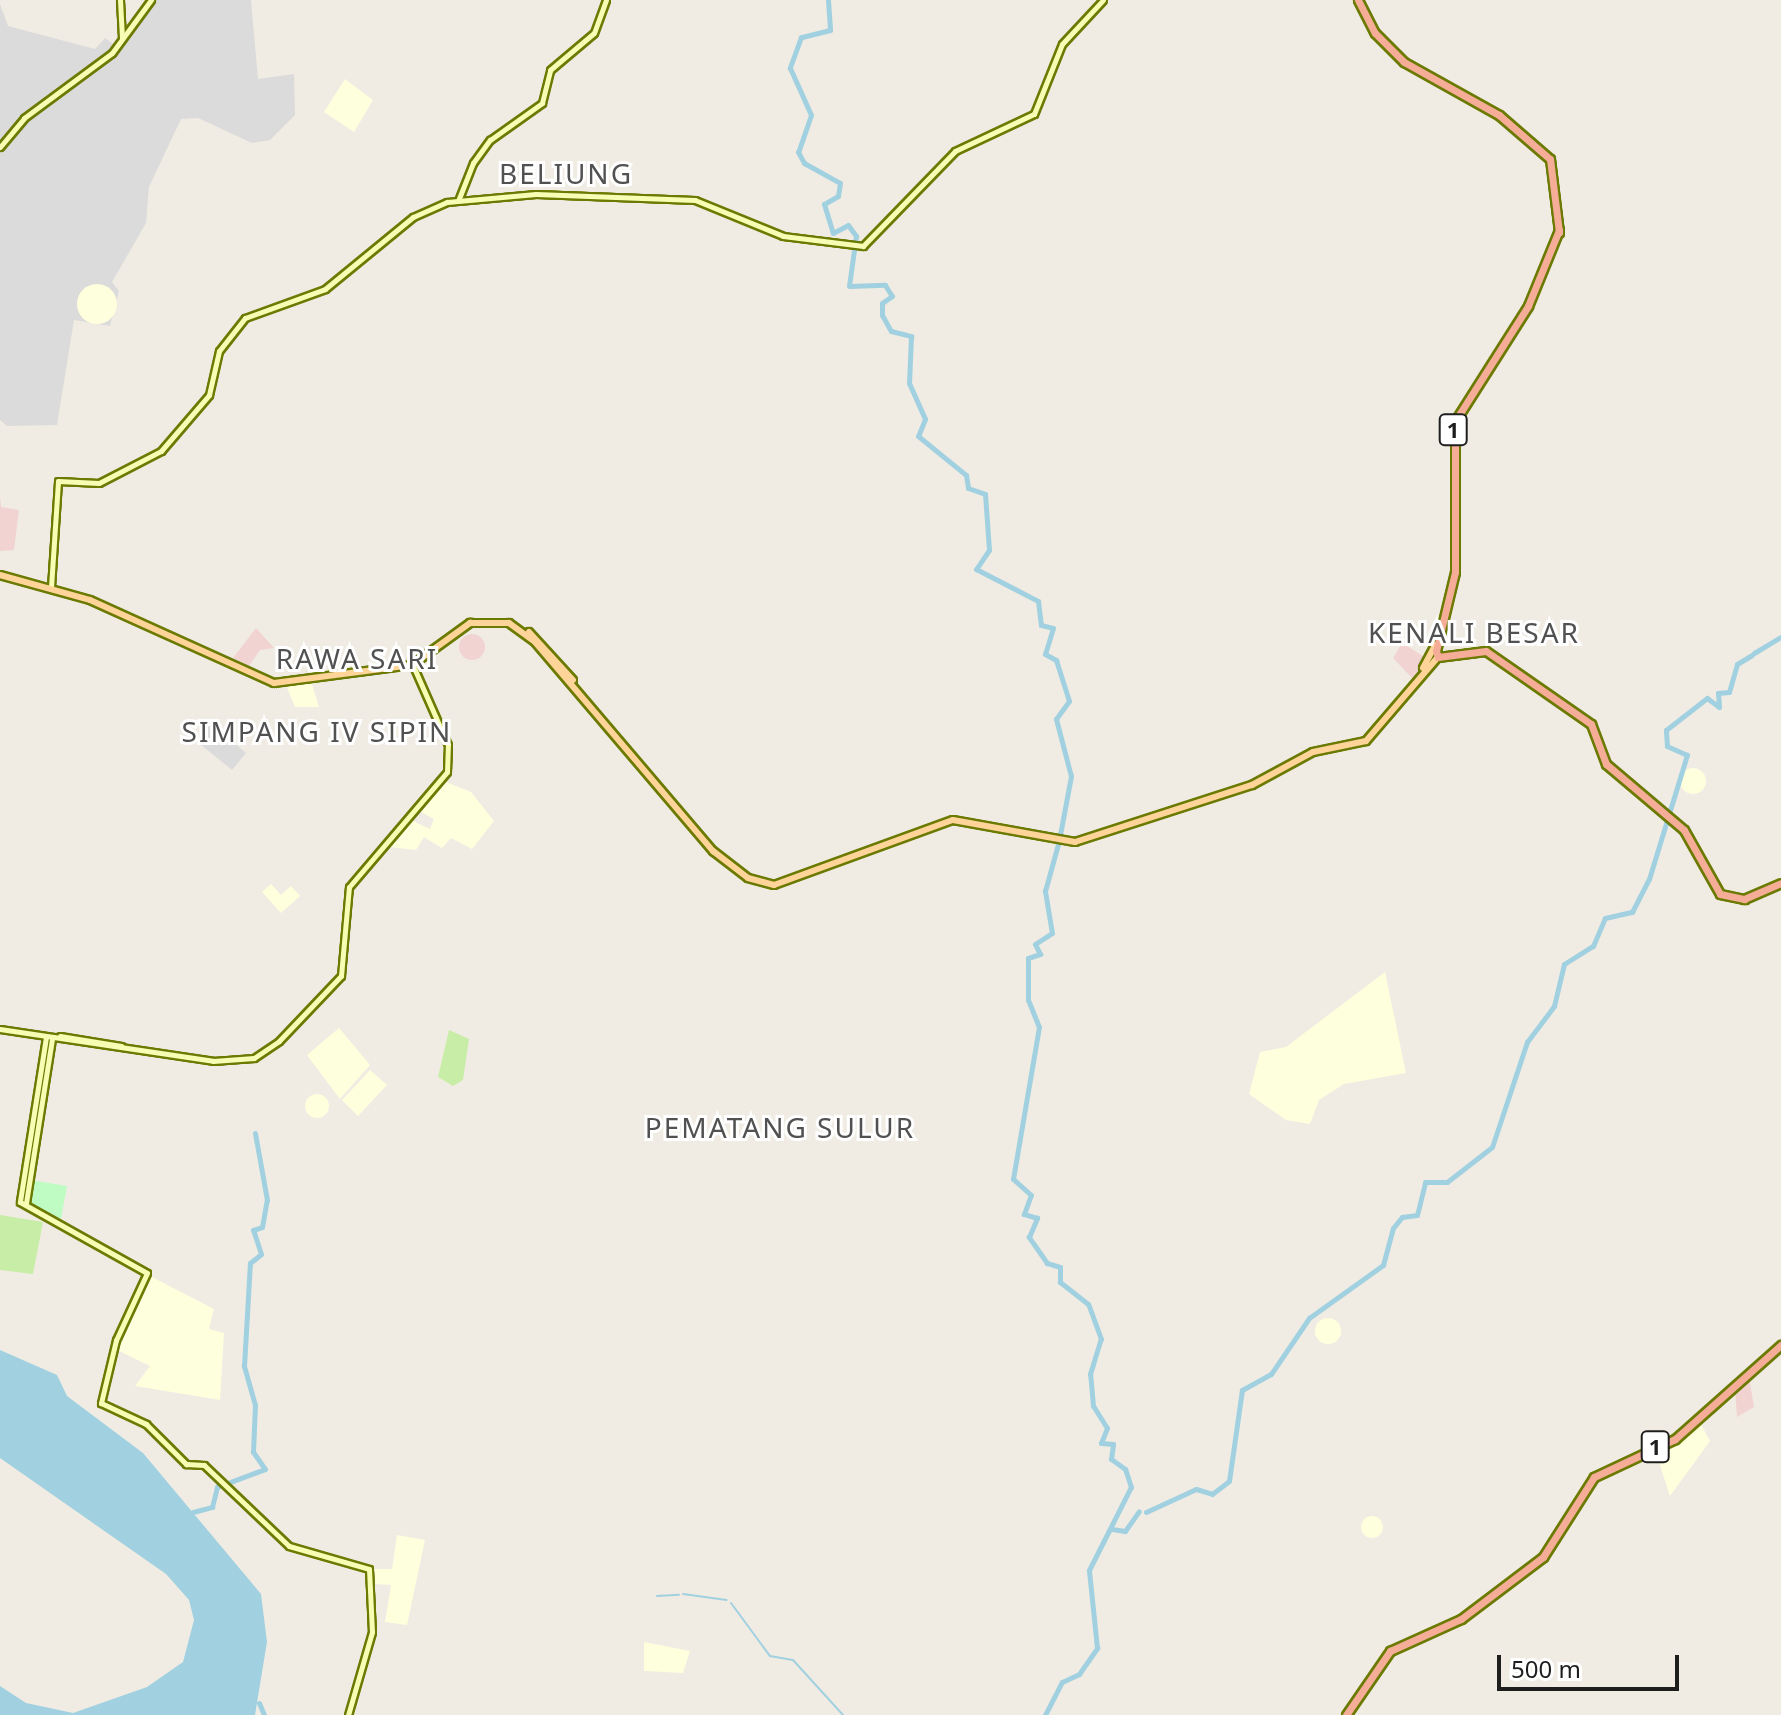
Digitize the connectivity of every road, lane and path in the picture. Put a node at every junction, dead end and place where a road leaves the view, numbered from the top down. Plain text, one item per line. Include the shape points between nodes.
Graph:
1 (120, 0) edge
2 (151, 0) edge
3 (606, 0) edge
4 (1103, 0) edge
5 (1358, 0) edge
6 (122, 39) junction
7 (0, 147) edge
8 (458, 202) junction
9 (0, 573) edge
10 (51, 585) junction
11 (1436, 643) junction
12 (1441, 654) junction
13 (411, 663) junction
14 (1423, 668) junction
15 (1397, 704) junction
16 (1781, 883) edge
17 (0, 1028) edge
18 (50, 1036) junction
19 (1781, 1345) edge
20 (348, 1715) edge
21 (1346, 1715) edge

1 - 6 main road
2 - 6 main road
3 - 8 main road via 594,33 550,70 539,106 490,140 473,163
4 - 8 main road via 1062,44 1034,114 955,151 862,246 783,236 695,200 551,193
5 - 11 highway, 1 via 1375,33 1404,62 1497,114 1550,159 1559,230 1531,308 1493,360 1458,425 1459,567
6 - 7 main road via 24,118
8 - 10 main road via 413,217 325,289 245,318 219,351 209,395 161,451 99,483 58,481
9 - 10 main road
10 - 13 main road via 274,683
11 - 12 highway
11 - 14 main road
12 - 14 main road
12 - 15 main road
12 - 16 highway via 1485,647 1595,725 1619,773 1670,815 1720,894 1744,899
13 - 15 main road via 470,623 500,620 526,634 716,849 757,881 788,881 844,863 947,818 1078,840 1263,777 1311,748 1360,741
13 - 18 main road via 448,745 444,778 347,891 338,978 255,1056 213,1061
14 - 15 main road
17 - 18 main road
18 - 20 main road via 23,1202 147,1273 120,1329 100,1400 146,1424 186,1464 204,1465 297,1551 369,1569 372,1634
19 - 21 highway, 1 via 1675,1439 1594,1477 1543,1557 1461,1619 1387,1653

